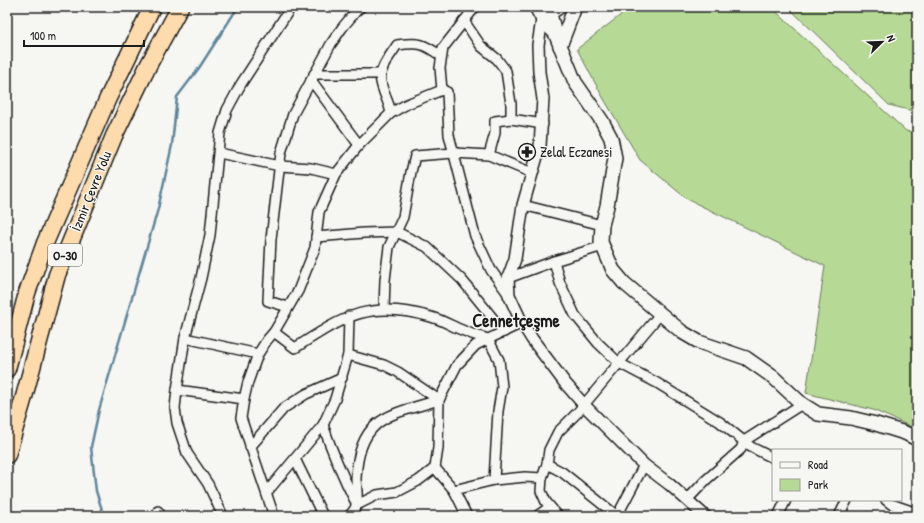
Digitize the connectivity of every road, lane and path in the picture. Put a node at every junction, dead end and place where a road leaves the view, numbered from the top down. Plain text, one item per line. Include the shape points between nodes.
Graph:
1 (152, 7) edge
2 (180, 7) edge
3 (291, 7) edge
4 (362, 7) edge
5 (475, 7) edge
6 (575, 7) edge
7 (547, 10) edge
8 (464, 21) junction
9 (560, 46) junction
10 (441, 56) junction
11 (381, 74) junction
12 (313, 77) junction
13 (442, 90) junction
14 (391, 113) junction
15 (512, 119) junction
16 (543, 124) junction
17 (359, 145) junction
18 (219, 153) junction
19 (454, 153) junction
20 (489, 155) junction
21 (280, 166) junction
22 (532, 173) junction
23 (336, 174) junction
24 (523, 205) junction
25 (602, 225) junction
26 (397, 232) junction
27 (316, 238) junction
28 (603, 246) junction
29 (554, 261) junction
30 (508, 278) junction
31 (509, 295) junction
32 (288, 307) junction
33 (384, 309) junction
34 (660, 313) junction
35 (349, 316) junction
36 (522, 323) junction
37 (274, 332) junction
38 (504, 332) junction
39 (185, 338) junction
40 (488, 339) junction
41 (258, 354) junction
42 (348, 355) junction
43 (619, 363) junction
44 (7, 369) edge
45 (342, 378) junction
46 (177, 390) junction
47 (244, 399) junction
48 (439, 400) junction
49 (802, 404) junction
50 (584, 405) junction
51 (323, 425) junction
52 (917, 438) edge
53 (744, 441) junction
54 (250, 447) junction
55 (7, 455) edge
56 (772, 458) edge
57 (295, 459) junction
58 (547, 464) junction
59 (644, 465) junction
60 (435, 468) junction
61 (542, 478) junction
62 (494, 480) junction
63 (454, 490) junction
64 (267, 492) junction
65 (688, 500) junction
66 (786, 501) edge
67 (846, 501) edge
68 (887, 501) edge
69 (357, 505) junction
70 (550, 507) junction
71 (917, 513) edge
72 (223, 516) edge
73 (274, 516) edge
74 (323, 516) edge
75 (349, 516) edge
76 (467, 516) edge
77 (537, 516) edge
78 (558, 516) edge
79 (617, 516) edge
80 (705, 516) edge
81 (778, 516) edge
82 (839, 516) edge

1 - 44 highway, İzmir Çevre Yolu / O-30 via 108,98 45,243 26,293
2 - 55 highway, İzmir Çevre Yolu / O-30 via 148,64 114,136 60,268
3 - 18 street via 227,110 220,133
4 - 12 street via 342,28
5 - 8 street
6 - 9 main road
7 - 9 main road
7 - 16 street via 538,45
8 - 10 street via 443,48
8 - 15 street via 481,46 497,59 506,71
9 - 25 main road via 575,82 611,138 615,158
10 - 11 street via 428,46 414,43 398,45
10 - 13 street
11 - 12 street
11 - 14 street
12 - 17 street
12 - 21 street via 293,114
13 - 14 street
13 - 19 street via 447,92 449,135
14 - 17 street
15 - 16 street
15 - 20 street via 495,121 495,133
16 - 22 street
17 - 23 street
18 - 21 street
18 - 39 street via 210,235
19 - 20 street
19 - 26 street via 415,156 403,216
19 - 31 street via 475,236 491,270
20 - 22 street
21 - 23 street via 311,168
21 - 32 street via 271,239 268,301
22 - 24 street
23 - 27 street via 319,212
24 - 25 street
24 - 30 street via 514,259
25 - 28 main road
26 - 27 street
26 - 33 street via 389,247
26 - 38 street via 427,247 462,280
27 - 32 street via 316,248 298,291
28 - 29 street
28 - 34 main road via 612,270
29 - 30 street
29 - 43 street via 560,284 575,315
30 - 31 street
31 - 36 street
32 - 37 street
33 - 35 street
33 - 40 street via 432,318
34 - 43 street
34 - 49 main road via 682,332 699,342 746,358 773,377
35 - 37 street via 296,348
35 - 42 street
36 - 38 street
36 - 50 street
37 - 41 street
38 - 40 street
39 - 41 street
39 - 46 street
40 - 48 street via 476,346 457,365
40 - 62 street via 499,360 502,387
41 - 47 street
42 - 45 street
42 - 48 street via 384,365
43 - 50 street
43 - 53 street via 701,410
45 - 51 street
45 - 54 street via 306,394 284,408
46 - 47 street
46 - 72 street via 177,423 187,453 208,484
47 - 54 street via 242,418
48 - 60 street
48 - 69 street via 392,415 379,422 366,436 357,460
49 - 52 main road via 818,414 876,424
49 - 53 street
50 - 58 street via 558,432 549,450
50 - 59 street
51 - 57 street
51 - 69 street
53 - 56 street
53 - 65 street via 741,449
54 - 64 street
57 - 64 street
57 - 74 street
58 - 61 street
58 - 79 street via 562,472
59 - 65 street
59 - 79 street
60 - 63 street
60 - 69 street via 397,492 378,494
61 - 62 street
61 - 70 street via 541,491
62 - 63 street
63 - 76 street
64 - 73 street
65 - 80 street
66 - 81 street
67 - 82 street
68 - 71 street
69 - 75 street
70 - 77 street
70 - 78 street

